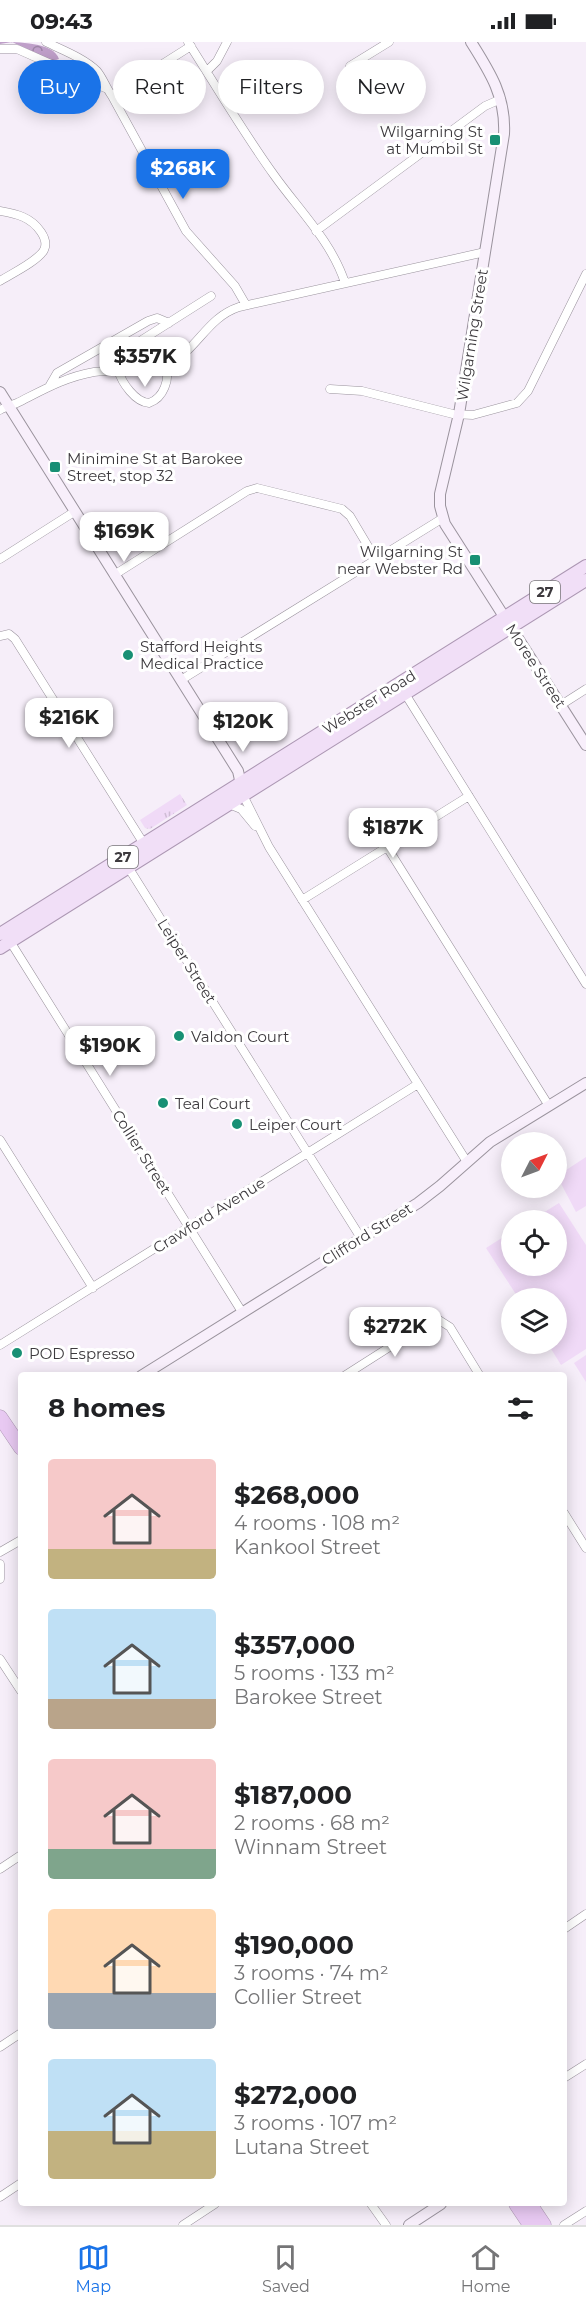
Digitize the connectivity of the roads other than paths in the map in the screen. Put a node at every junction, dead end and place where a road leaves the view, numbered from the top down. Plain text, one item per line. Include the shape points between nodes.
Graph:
1 (46, 42) edge
2 (227, 42) edge
3 (389, 42) edge
4 (471, 42) edge
5 (190, 44) edge
6 (0, 49) edge
7 (360, 60) edge
8 (207, 71) junction
9 (105, 88) junction
10 (112, 96) junction
11 (501, 99) junction
12 (0, 211) edge
13 (316, 231) junction
14 (485, 252) junction
15 (586, 274) edge
16 (0, 280) edge
17 (345, 283) junction
18 (211, 296) dead end
19 (246, 305) junction
20 (169, 322) junction
21 (166, 365) junction
22 (118, 370) junction
23 (104, 371) junction
24 (50, 385) junction
25 (330, 389) dead end
26 (0, 392) edge
27 (4, 408) edge
28 (459, 414) junction
29 (74, 512) junction
30 (442, 518) junction
31 (375, 558) junction
32 (0, 559) edge
33 (586, 566) edge
34 (114, 575) junction
35 (586, 580) edge
36 (508, 622) junction
37 (0, 636) edge
38 (181, 680) junction
39 (402, 688) junction
40 (586, 689) edge
41 (561, 705) junction
42 (586, 745) edge
43 (241, 782) junction
44 (243, 795) junction
45 (469, 796) junction
46 (229, 804) junction
47 (258, 829) junction
48 (144, 844) junction
49 (387, 847) junction
50 (128, 867) junction
51 (302, 900) junction
52 (3, 939) edge
53 (586, 984) edge
54 (586, 1083) edge
55 (418, 1084) junction
56 (549, 1106) junction
57 (0, 1140) edge
58 (308, 1153) junction
59 (467, 1162) junction
60 (189, 1227) junction
61 (361, 1238) junction
62 (93, 1288) junction
63 (242, 1312) junction
64 (0, 1345) edge
65 (147, 1372) edge
66 (350, 1372) edge
67 (478, 1372) edge
68 (0, 1417) edge
69 (18, 1444) edge
70 (567, 1518) edge
71 (18, 1542) edge
72 (586, 1548) edge
73 (0, 1552) edge
74 (0, 1564) edge
75 (0, 1579) edge
76 (1, 1662) edge
77 (18, 1686) edge
78 (18, 1857) edge
79 (0, 1869) edge
80 (586, 1914) edge
81 (567, 1927) edge
82 (18, 2035) edge
83 (0, 2047) edge
84 (586, 2064) edge
85 (567, 2076) edge
86 (18, 2185) edge
87 (0, 2197) edge
88 (212, 2206) edge
89 (372, 2206) edge
90 (438, 2206) edge
91 (517, 2206) edge
92 (531, 2206) edge
93 (586, 2211) edge
94 (183, 2225) edge
95 (386, 2225) edge
96 (409, 2225) edge
97 (530, 2225) edge
98 (544, 2225) edge
99 (564, 2225) edge

1 - 9 street via 93,68
2 - 8 street via 218,61
3 - 7 street
4 - 11 street, Wilgarning Street
5 - 8 street
5 - 10 street
6 - 9 street via 17,49
8 - 13 street via 272,172
9 - 10 street
10 - 19 street via 186,231 235,286
11 - 13 street via 485,105
11 - 14 street, Wilgarning Street via 504,134
12 - 16 street via 33,222 45,238 45,245 39,255
13 - 17 street
14 - 17 street
14 - 28 street, Wilgarning Street
15 - 28 street via 522,400 481,414
17 - 19 street
18 - 20 street
19 - 21 street via 218,317 189,350
20 - 23 street via 115,357
20 - 24 street via 151,320 57,373
21 - 22 street
21 - 22 street via 167,381 159,397 149,403 138,399
22 - 23 street
23 - 24 street
24 - 27 street
25 - 28 street via 362,391
26 - 27 street
27 - 29 street
28 - 30 street, Wilgarning Street via 440,494
29 - 32 street
29 - 34 street
30 - 31 street
30 - 36 street
31 - 34 street via 342,509 257,488
31 - 38 street
33 - 36 main road, Webster Road / 27
34 - 38 street
35 - 36 main road, Webster Road / 27
36 - 39 main road, Webster Road / 27
36 - 41 street, Moree Street
37 - 48 street via 9,634 15,639
38 - 43 street
39 - 43 main road, Webster Road / 27
39 - 44 main road, Webster Road / 27
39 - 45 street
40 - 41 street
41 - 42 street, Moree Street
43 - 44 street
43 - 48 main road, Webster Road / 27
44 - 46 main road, Webster Road / 27
44 - 47 street
45 - 49 street
45 - 53 street
46 - 47 street via 241,809
46 - 50 main road, Webster Road / 27
47 - 51 street
48 - 52 main road, Webster Road / 27
49 - 51 street
49 - 56 street
50 - 52 main road, Webster Road / 27
50 - 58 street, Leiper Street
51 - 55 street
52 - 60 street, Collier Street
54 - 56 street, Clifford Street
55 - 58 street, Crawford Avenue
55 - 59 street
56 - 59 street, Clifford Street via 490,1142
57 - 62 street
58 - 60 street, Crawford Avenue
58 - 61 street, Leiper Street
59 - 61 street, Clifford Street via 431,1194
60 - 62 street, Crawford Avenue
60 - 63 street, Collier Street
61 - 63 street, Clifford Street
62 - 64 street, Crawford Avenue
63 - 65 street, Clifford Street
66 - 67 street via 424,1325 439,1320 450,1328
68 - 69 highway
70 - 72 street
71 - 73 street
74 - 75 street
76 - 77 street
78 - 79 street
80 - 81 street
82 - 83 street
84 - 85 street
86 - 87 street
88 - 94 street
89 - 95 street
90 - 96 street
91 - 97 highway
92 - 98 highway
93 - 99 street

